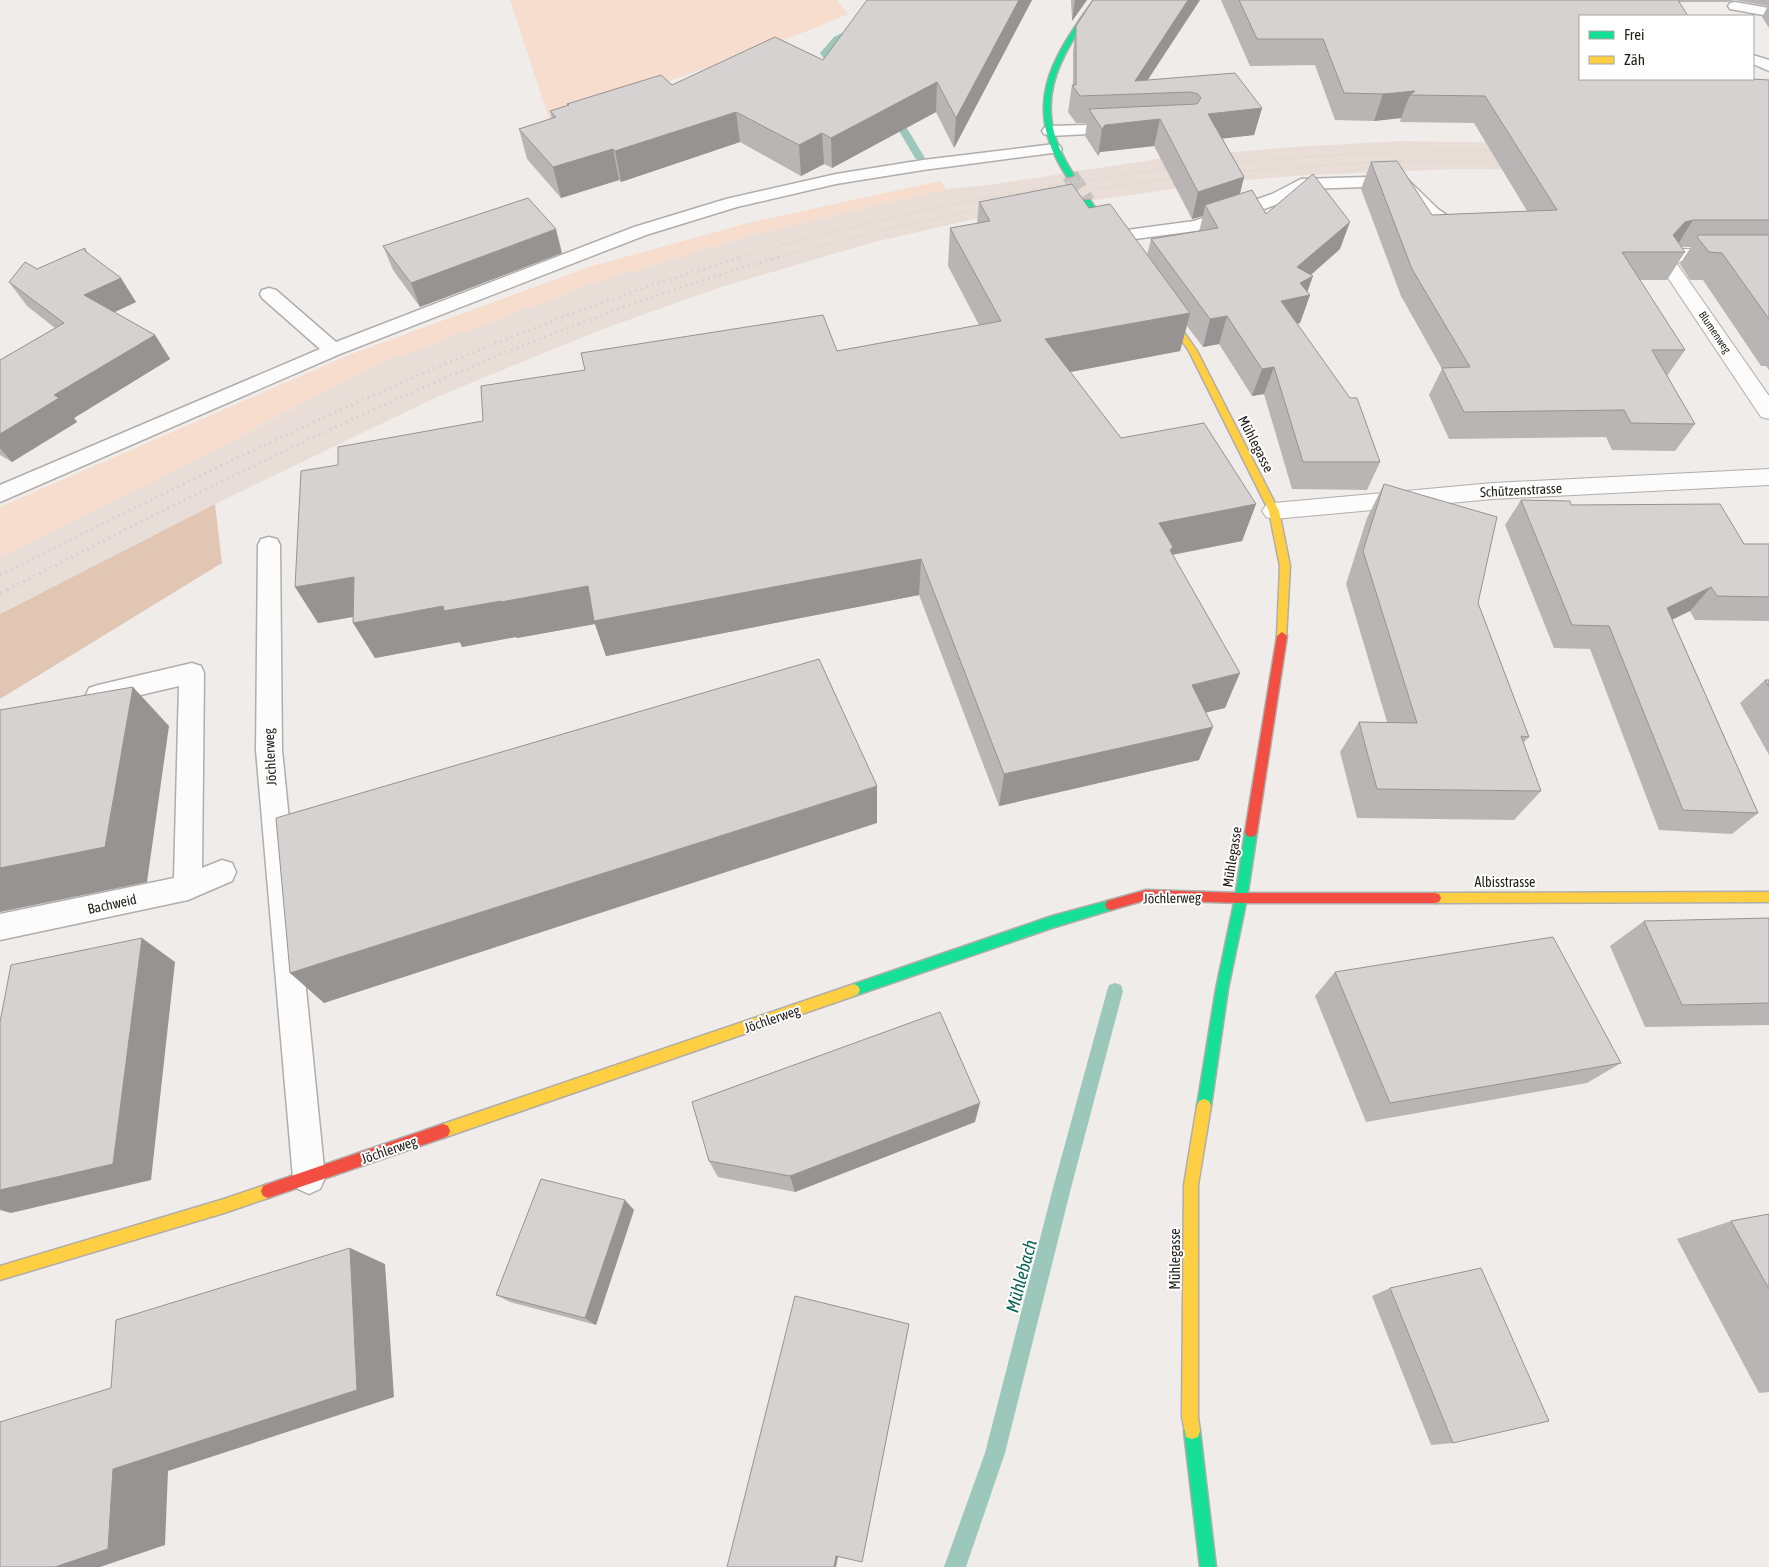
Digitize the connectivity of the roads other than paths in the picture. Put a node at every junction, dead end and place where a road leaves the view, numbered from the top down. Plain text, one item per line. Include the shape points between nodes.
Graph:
1 (1097, 0) edge
2 (1735, 7) edge
3 (1769, 12) edge
4 (1754, 59) edge
5 (1769, 66) edge
6 (1134, 128) edge
7 (1050, 131) junction
8 (1054, 149) junction
9 (1070, 175) tunnel mouth
10 (1087, 202) tunnel mouth
11 (1458, 231) edge
12 (1115, 241) joint
13 (1769, 255) edge
14 (269, 294) dead end
15 (1153, 294) edge
16 (333, 350) junction
17 (1769, 412) edge
18 (1769, 477) edge
19 (0, 494) edge
20 (1274, 511) junction
21 (269, 545) dead end
22 (77, 699) edge
23 (222, 872) dead end
24 (188, 888) junction
25 (1769, 897) edge
26 (1241, 898) junction
27 (0, 927) edge
28 (309, 1178) junction
29 (0, 1273) edge
30 (1208, 1567) edge

1 - 7 street via 1065,44 1052,69 1047,94
2 - 3 lane
4 - 5 lane
6 - 7 lane
7 - 8 street
8 - 9 street
8 - 16 lane via 836,179 732,203 640,231
10 - 12 street
11 - 12 lane via 1432,213 1400,181 1301,184 1278,198 1197,226
13 - 17 street, Blumenweg via 1676,255 1667,263
14 - 16 lane
15 - 20 street, Mühlegasse via 1193,351
16 - 19 lane
18 - 20 street, Schützenstrasse via 1493,490
20 - 26 street, Mühlegasse via 1285,566 1283,630
21 - 28 lane, Jöchlerweg via 269,750
22 - 24 lane via 192,673
23 - 24 lane, Bachweid
24 - 27 lane, Bachweid
25 - 26 street, Albisstrasse
26 - 28 street, Jöchlerweg via 1146,895 1052,922
26 - 30 street, Mühlegasse via 1222,989 1191,1185 1190,1417
28 - 29 street, Jöchlerweg

